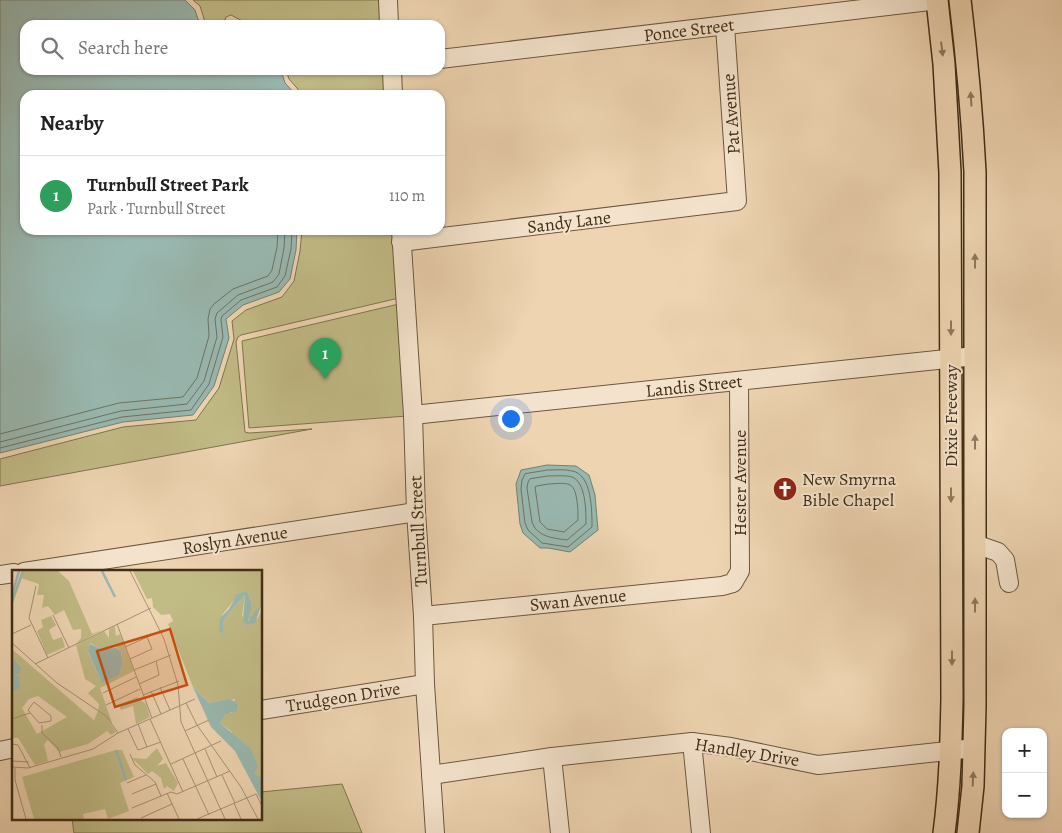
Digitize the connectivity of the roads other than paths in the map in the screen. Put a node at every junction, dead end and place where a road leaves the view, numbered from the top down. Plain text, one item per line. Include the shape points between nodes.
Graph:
1 (388, 0) edge
2 (937, 0) edge
3 (960, 0) edge
4 (390, 20) edge
5 (725, 26) junction
6 (445, 58) edge
7 (392, 75) edge
8 (393, 90) edge
9 (737, 201) joint
10 (445, 231) edge
11 (401, 236) edge
12 (975, 356) junction
13 (951, 359) junction
14 (739, 382) junction
15 (413, 415) junction
16 (416, 512) junction
17 (975, 544) junction
18 (37, 570) edge
19 (733, 583) joint
20 (1009, 583) dead end
21 (423, 616) junction
22 (425, 684) junction
23 (262, 710) edge
24 (692, 742) junction
25 (975, 748) junction
26 (951, 750) junction
27 (552, 757) junction
28 (431, 775) junction
29 (435, 833) edge
30 (560, 833) edge
31 (701, 833) edge
32 (944, 833) edge
33 (968, 833) edge

1 - 4 street
2 - 5 street, Ponce Street
2 -> 13 main road, Dixie Freeway via 950,172
12 -> 3 main road, Dixie Freeway via 974,172 969,74
5 - 6 street, Ponce Street
5 - 9 street, Pat Avenue
7 - 8 street
9 - 10 street, Sandy Lane
11 - 15 street, Turnbull Street
12 - 13 street, Landis Street
17 -> 12 main road, Dixie Freeway
13 - 14 street, Landis Street
13 -> 26 main road, Dixie Freeway
14 - 15 street, Landis Street
14 - 19 street, Hester Avenue via 740,571
15 - 16 street, Turnbull Street
16 - 18 street, Roslyn Avenue
16 - 21 street, Turnbull Street
17 - 20 street via 998,552 1005,560
25 -> 17 main road, Dixie Freeway
19 - 21 street, Swan Avenue
21 - 22 street, Turnbull Street
22 - 23 street, Trudgeon Drive
22 - 28 street, Turnbull Street
24 - 26 street, Handley Drive via 818,764
24 - 27 street, Handley Drive
24 - 31 street
25 - 26 street, Handley Drive
33 -> 25 main road, Dixie Freeway
26 - 32 main road, Dixie Freeway
27 - 28 street, Handley Drive
27 - 30 street
28 - 29 street, Turnbull Street

